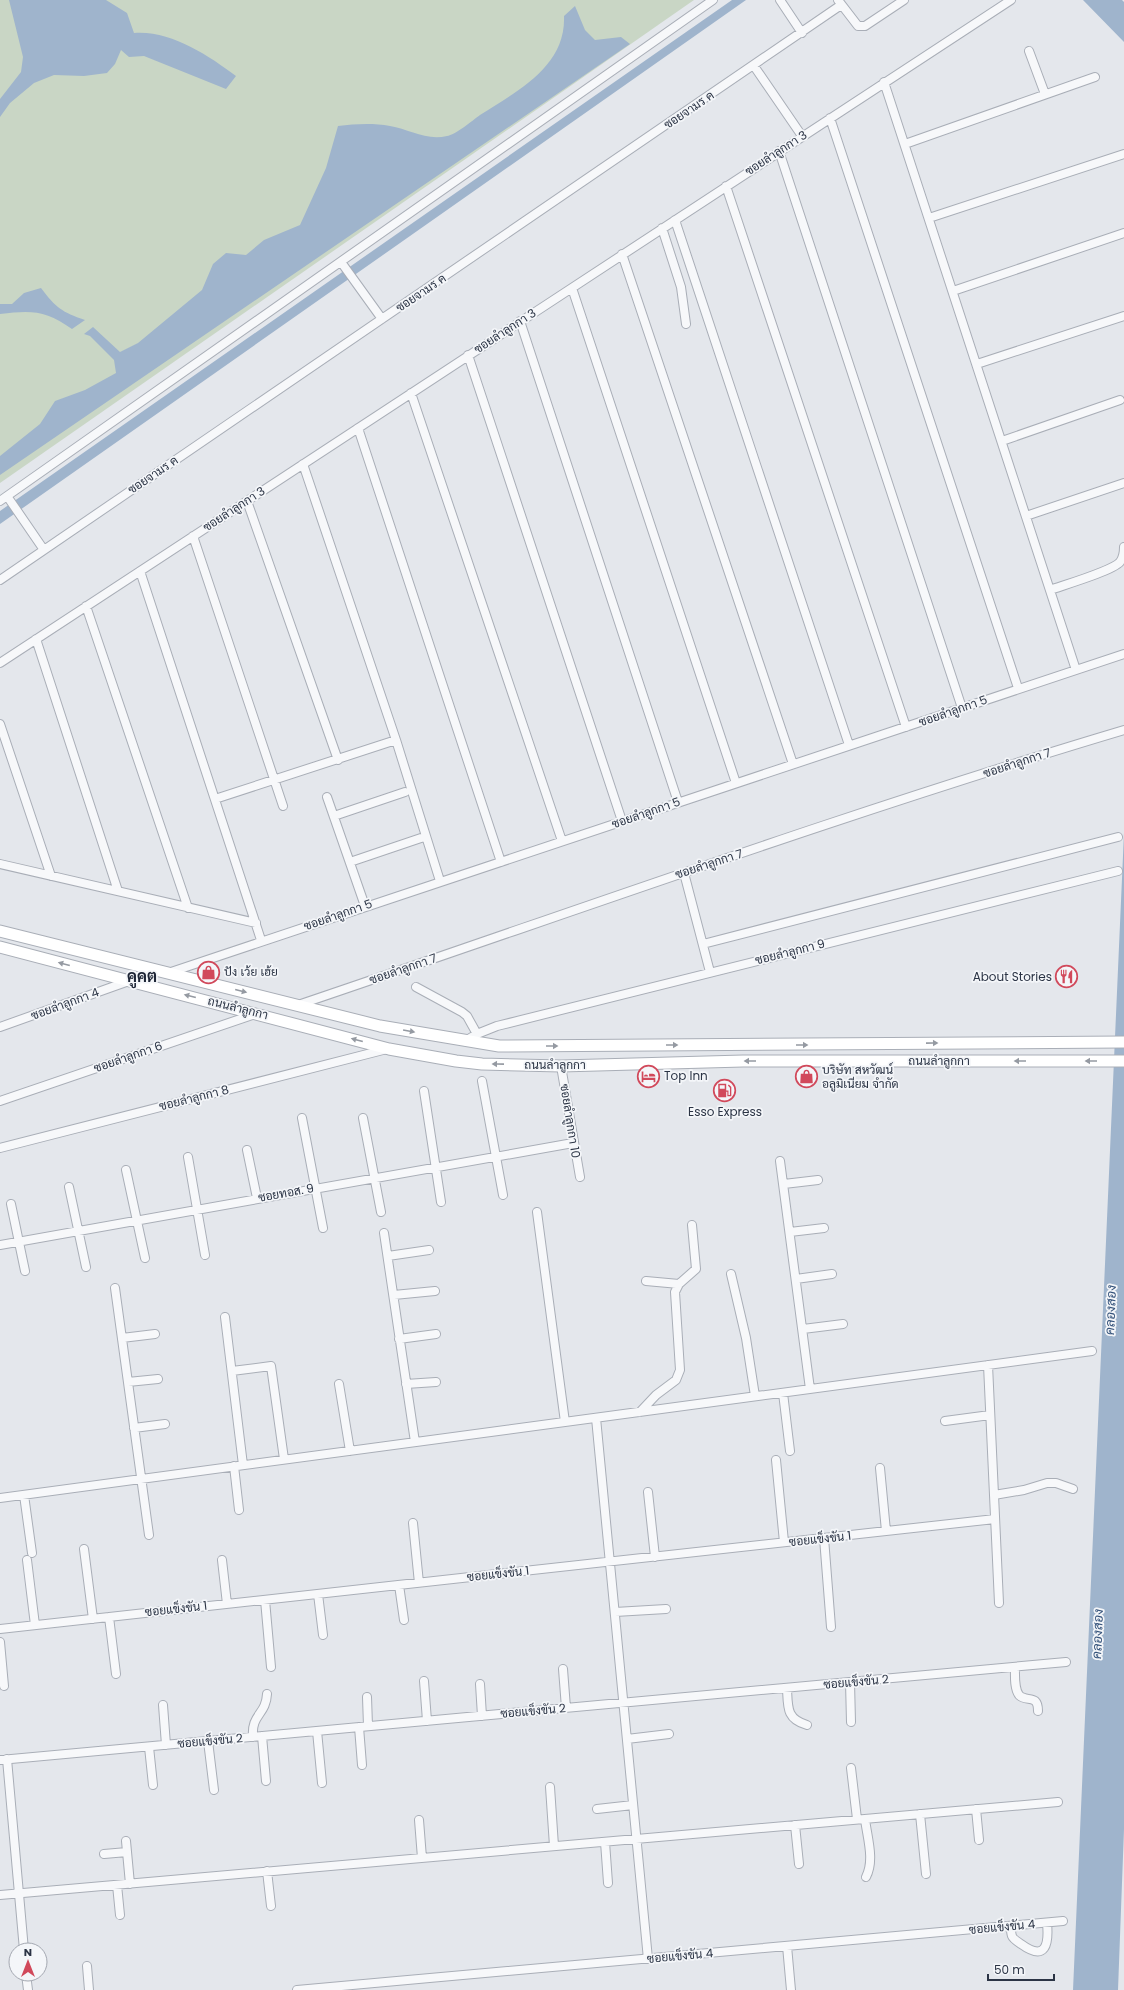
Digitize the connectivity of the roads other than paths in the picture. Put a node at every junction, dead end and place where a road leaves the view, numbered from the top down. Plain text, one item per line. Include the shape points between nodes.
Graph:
1 (713, 0) edge
2 (780, 0) edge
3 (904, 0) edge
4 (1011, 0) edge
5 (840, 2) edge
6 (802, 33) junction
7 (1030, 51) dead end
8 (754, 66) junction
9 (1095, 77) dead end
10 (884, 82) junction
11 (1045, 94) junction
12 (830, 118) junction
13 (802, 136) junction
14 (904, 144) junction
15 (779, 151) junction
16 (1124, 154) edge
17 (726, 186) junction
18 (929, 218) junction
19 (675, 220) junction
20 (662, 228) junction
21 (1124, 233) edge
22 (622, 254) junction
23 (341, 262) junction
24 (572, 288) junction
25 (953, 291) junction
26 (1124, 316) edge
27 (382, 319) junction
28 (520, 321) junction
29 (686, 324) dead end
30 (468, 355) junction
31 (976, 364) junction
32 (411, 393) junction
33 (1120, 400) dead end
34 (358, 428) junction
35 (1002, 441) junction
36 (303, 464) junction
37 (1124, 483) edge
38 (4, 499) edge
39 (247, 501) junction
40 (1026, 516) junction
41 (193, 536) junction
42 (1124, 547) edge
43 (44, 550) junction
44 (140, 571) junction
45 (0, 580) edge
46 (1050, 590) junction
47 (86, 606) junction
48 (36, 639) junction
49 (1124, 654) edge
50 (0, 663) edge
51 (1076, 670) junction
52 (1018, 688) junction
53 (962, 708) junction
54 (0, 724) edge
55 (906, 727) junction
56 (1124, 730) edge
57 (396, 740) junction
58 (850, 745) junction
59 (338, 760) junction
60 (792, 764) junction
61 (273, 781) junction
62 (736, 783) junction
63 (405, 792) dead end
64 (328, 797) dead end
65 (215, 799) junction
66 (678, 802) junction
67 (283, 806) dead end
68 (334, 816) junction
69 (622, 821) junction
70 (1118, 837) dead end
71 (421, 838) dead end
72 (562, 841) junction
73 (350, 862) junction
74 (501, 862) junction
75 (0, 864) edge
76 (1118, 871) dead end
77 (684, 873) junction
78 (51, 876) junction
79 (440, 881) junction
80 (118, 891) junction
81 (365, 906) junction
82 (188, 908) junction
83 (256, 923) junction
84 (0, 931) edge
85 (261, 940) junction
86 (703, 944) junction
87 (0, 947) edge
88 (710, 972) junction
89 (168, 973) junction
90 (129, 981) junction
91 (416, 987) dead end
92 (297, 1005) junction
93 (257, 1013) junction
94 (2, 1025) edge
95 (477, 1034) junction
96 (465, 1041) junction
97 (1124, 1042) edge
98 (633, 1046) junction
99 (389, 1049) junction
100 (1124, 1061) edge
101 (635, 1063) junction
102 (561, 1066) junction
103 (482, 1081) dead end
104 (424, 1091) dead end
105 (0, 1101) edge
106 (302, 1118) dead end
107 (363, 1118) dead end
108 (573, 1143) junction
109 (0, 1148) edge
110 (248, 1150) dead end
111 (497, 1156) junction
112 (188, 1157) dead end
113 (780, 1161) dead end
114 (434, 1166) junction
115 (126, 1170) dead end
116 (580, 1177) dead end
117 (374, 1178) junction
118 (818, 1180) dead end
119 (784, 1184) junction
120 (69, 1187) dead end
121 (315, 1188) junction
122 (503, 1195) dead end
123 (257, 1198) junction
124 (441, 1202) dead end
125 (11, 1204) dead end
126 (197, 1209) junction
127 (381, 1212) dead end
128 (537, 1212) dead end
129 (137, 1220) junction
130 (692, 1225) dead end
131 (323, 1228) dead end
132 (824, 1228) dead end
133 (78, 1230) junction
134 (790, 1232) junction
135 (384, 1233) dead end
136 (18, 1241) junction
137 (0, 1244) edge
138 (429, 1250) dead end
139 (205, 1255) dead end
140 (388, 1256) junction
141 (145, 1258) dead end
142 (86, 1267) dead end
143 (25, 1271) dead end
144 (731, 1274) dead end
145 (832, 1274) dead end
146 (796, 1279) junction
147 (646, 1281) dead end
148 (679, 1284) junction
149 (115, 1288) dead end
150 (435, 1291) dead end
151 (394, 1295) junction
152 (225, 1317) dead end
153 (843, 1324) dead end
154 (803, 1329) junction
155 (155, 1334) dead end
156 (436, 1334) dead end
157 (122, 1338) junction
158 (399, 1339) junction
159 (1092, 1351) dead end
160 (988, 1365) junction
161 (232, 1371) junction
162 (158, 1379) dead end
163 (128, 1382) junction
164 (436, 1382) dead end
165 (339, 1384) dead end
166 (406, 1384) junction
167 (810, 1389) junction
168 (783, 1392) junction
169 (754, 1396) junction
170 (640, 1412) junction
171 (990, 1415) junction
172 (596, 1418) junction
173 (945, 1421) dead end
174 (565, 1422) junction
175 (165, 1424) dead end
176 (134, 1428) junction
177 (415, 1442) junction
178 (350, 1451) junction
179 (790, 1451) dead end
180 (284, 1460) junction
181 (776, 1460) dead end
182 (243, 1465) junction
183 (234, 1466) junction
184 (880, 1468) dead end
185 (142, 1479) junction
186 (1073, 1489) dead end
187 (648, 1492) dead end
188 (24, 1495) junction
189 (994, 1496) junction
190 (0, 1498) edge
191 (239, 1510) dead end
192 (995, 1519) junction
193 (413, 1523) dead end
194 (886, 1531) junction
195 (149, 1535) dead end
196 (824, 1538) junction
197 (784, 1542) junction
198 (84, 1549) dead end
199 (655, 1557) junction
200 (222, 1560) dead end
201 (610, 1562) junction
202 (419, 1582) junction
203 (399, 1585) junction
204 (318, 1594) junction
205 (265, 1600) junction
206 (999, 1603) dead end
207 (227, 1604) junction
208 (666, 1608) dead end
209 (615, 1612) junction
210 (109, 1617) junction
211 (93, 1618) junction
212 (404, 1620) dead end
213 (35, 1625) junction
214 (831, 1627) dead end
215 (0, 1629) edge
216 (323, 1635) dead end
217 (0, 1642) edge
218 (1066, 1662) dead end
219 (271, 1667) dead end
220 (1015, 1667) junction
221 (563, 1669) dead end
222 (116, 1674) dead end
223 (424, 1681) dead end
224 (850, 1682) junction
225 (480, 1684) dead end
226 (4, 1686) dead end
227 (786, 1688) junction
228 (267, 1694) dead end
229 (367, 1697) dead end
230 (624, 1703) junction
231 (163, 1705) dead end
232 (566, 1708) junction
233 (1038, 1711) dead end
234 (482, 1716) junction
235 (427, 1721) junction
236 (851, 1722) dead end
237 (807, 1725) dead end
238 (364, 1727) junction
239 (317, 1731) junction
240 (669, 1734) dead end
241 (262, 1736) junction
242 (253, 1737) junction
243 (627, 1739) junction
244 (208, 1741) junction
245 (166, 1745) junction
246 (149, 1747) junction
247 (4, 1760) edge
248 (362, 1765) dead end
249 (851, 1768) dead end
250 (266, 1781) dead end
251 (322, 1782) dead end
252 (153, 1785) dead end
253 (550, 1787) dead end
254 (214, 1790) dead end
255 (1058, 1802) dead end
256 (633, 1805) junction
257 (597, 1808) dead end
258 (976, 1809) junction
259 (920, 1814) junction
260 (861, 1819) junction
261 (419, 1820) dead end
262 (795, 1825) junction
263 (636, 1839) junction
264 (979, 1840) dead end
265 (126, 1841) dead end
266 (604, 1842) junction
267 (554, 1846) junction
268 (127, 1852) junction
269 (104, 1854) dead end
270 (422, 1858) junction
271 (799, 1864) dead end
272 (267, 1871) junction
273 (926, 1874) dead end
274 (866, 1877) dead end
275 (608, 1883) dead end
276 (130, 1884) junction
277 (117, 1885) junction
278 (18, 1893) junction
279 (0, 1895) edge
280 (271, 1906) dead end
281 (120, 1915) dead end
282 (1063, 1921) dead end
283 (1046, 1923) junction
284 (1010, 1926) junction
285 (23, 1942) edge
286 (787, 1946) junction
287 (648, 1959) junction
288 (87, 1966) dead end
289 (329, 1989) edge
290 (89, 1990) edge
291 (296, 1990) edge
292 (791, 1990) edge

1 - 23 street
2 - 6 street
3 - 5 street via 861,27
4 - 10 street, ซอยลำลูกกา 3
5 - 6 street, ซอยจามร ค
6 - 8 street, ซอยจามร ค
7 - 11 street
8 - 13 street
8 - 27 street, ซอยจามร ค
9 - 11 street
10 - 12 street, ซอยลำลูกกา 3
10 - 14 street
11 - 14 street
12 - 13 street, ซอยลำลูกกา 3
12 - 52 street
13 - 15 street, ซอยลำลูกกา 3
14 - 18 street
15 - 17 street, ซอยลำลูกกา 3
15 - 53 street
16 - 18 street
17 - 19 street, ซอยลำลูกกา 3
17 - 55 street
18 - 25 street
19 - 20 street, ซอยลำลูกกา 3
19 - 58 street
20 - 22 street, ซอยลำลูกกา 3
20 - 29 street via 681,287
21 - 25 street
22 - 24 street, ซอยลำลูกกา 3
22 - 60 street
23 - 27 street
23 - 38 street
24 - 28 street, ซอยลำลูกกา 3
24 - 62 street
25 - 31 street
26 - 31 street
27 - 43 street, ซอยจามร ค
28 - 30 street, ซอยลำลูกกา 3
28 - 66 street
30 - 32 street, ซอยลำลูกกา 3
30 - 69 street
31 - 35 street
32 - 34 street, ซอยลำลูกกา 3
32 - 72 street
33 - 35 street
34 - 36 street, ซอยลำลูกกา 3
34 - 74 street
35 - 40 street
36 - 39 street, ซอยลำลูกกา 3
36 - 57 street
37 - 40 street
38 - 43 street via 13,504
39 - 41 street, ซอยลำลูกกา 3
39 - 59 street
40 - 46 street
41 - 44 street, ซอยลำลูกกา 3
41 - 61 street
42 - 46 street via 1120,562 1110,568
43 - 45 street, ซอยจามร ค
44 - 47 street, ซอยลำลูกกา 3
44 - 65 street
46 - 51 street
47 - 48 street, ซอยลำลูกกา 3
47 - 82 street
48 - 50 street, ซอยลำลูกกา 3
48 - 80 street
49 - 51 street, ซอยลำลูกกา 5
51 - 52 street, ซอยลำลูกกา 5
52 - 53 street, ซอยลำลูกกา 5
53 - 55 street, ซอยลำลูกกา 5
54 - 78 street
55 - 58 street, ซอยลำลูกกา 5
56 - 77 street, ซอยลำลูกกา 7 via 1042,754
57 - 59 street
57 - 79 street
58 - 60 street, ซอยลำลูกกา 5
59 - 61 street
60 - 62 street, ซอยลำลูกกา 5
61 - 65 street
61 - 67 street
62 - 66 street, ซอยลำลูกกา 5
63 - 68 street
64 - 68 street
65 - 83 street
66 - 69 street, ซอยลำลูกกา 5
68 - 73 street
69 - 72 street, ซอยลำลูกกา 5
70 - 86 street
71 - 73 street
72 - 74 street, ซอยลำลูกกา 5
73 - 81 street
74 - 79 street, ซอยลำลูกกา 5
75 - 78 street
76 - 88 street, ซอยลำลูกกา 9
77 - 86 street
77 - 92 street, ซอยลำลูกกา 7
78 - 80 street
79 - 81 street, ซอยลำลูกกา 5
80 - 82 street
81 - 85 street, ซอยลำลูกกา 5
82 - 83 street
83 - 85 street
84 - 89 main road, ถนนลำลูกกา
85 - 89 street, ซอยลำลูกกา 5
86 - 88 street
90 -> 87 main road, ถนนลำลูกกา
88 - 95 street, ซอยลำลูกกา 9 via 497,1026
89 -> 92 main road, ถนนลำลูกกา
93 -> 90 main road, ถนนลำลูกกา
90 - 94 street, ซอยลำลูกกา 4
91 - 95 street via 462,1012
92 -> 96 main road, ถนนลำลูกกา via 380,1026
99 -> 93 main road, ถนนลำลูกกา
93 - 105 street, ซอยลำลูกกา 6
95 - 96 street, ซอยลำลูกกา 9
96 -> 98 main road, ถนนลำลูกกา via 499,1046
98 -> 97 main road, ถนนลำลูกกา
98 - 101 main road
102 -> 99 main road, ถนนลำลูกกา via 482,1064
99 - 109 street, ซอยลำลูกกา 8
100 -> 101 main road, ถนนลำลูกกา
101 - 102 main road, ถนนลำลูกกา
102 - 108 street, ซอยลำลูกกา 10
103 - 111 street
104 - 114 street
106 - 121 street
107 - 117 street
108 - 111 street, ซอยทอส. 9
108 - 116 street, ซอยลำลูกกา 10
110 - 123 street
111 - 114 street, ซอยทอส. 9
111 - 122 street
112 - 126 street
113 - 119 street
114 - 117 street, ซอยทอส. 9
114 - 124 street
115 - 129 street
117 - 121 street, ซอยทอส. 9
117 - 127 street
118 - 119 street
119 - 134 street
120 - 133 street
121 - 123 street, ซอยทอส. 9
121 - 131 street
123 - 126 street, ซอยทอส. 9
125 - 136 street
126 - 129 street, ซอยทอส. 9
126 - 139 street
128 - 174 street
129 - 133 street, ซอยทอส. 9
129 - 141 street
130 - 148 street via 696,1269
132 - 134 street
133 - 136 street, ซอยทอส. 9
133 - 142 street
134 - 146 street
135 - 140 street
136 - 137 street, ซอยทอส. 9
136 - 143 street
138 - 140 street
140 - 151 street
144 - 169 street via 746,1338
145 - 146 street
146 - 154 street
147 - 148 street
148 - 170 street via 675,1292 675,1304 680,1370 676,1380 656,1395
149 - 157 street
150 - 151 street
151 - 158 street
152 - 161 street
153 - 154 street
154 - 167 street
155 - 157 street
156 - 158 street
157 - 163 street
158 - 166 street
159 - 160 street
160 - 167 street
160 - 171 street
161 - 180 street via 271,1366
161 - 182 street
162 - 163 street
163 - 176 street
164 - 166 street
165 - 178 street
166 - 177 street
167 - 168 street
168 - 169 street
168 - 179 street
169 - 170 street
170 - 172 street
171 - 173 street
171 - 189 street
172 - 174 street
172 - 201 street
174 - 177 street
175 - 176 street
176 - 185 street
177 - 178 street
178 - 180 street
180 - 182 street
181 - 197 street
182 - 183 street
183 - 185 street
183 - 191 street
184 - 194 street
185 - 188 street
185 - 195 street
186 - 189 street via 1056,1483 1047,1483
187 - 199 street
188 - 190 street
188 - 213 street
189 - 192 street
192 - 194 street, ซอยแข็งขัน 1
192 - 206 street
193 - 202 street
194 - 196 street, ซอยแข็งขัน 1
196 - 197 street, ซอยแข็งขัน 1
196 - 214 street
197 - 199 street, ซอยแข็งขัน 1
198 - 211 street
199 - 201 street, ซอยแข็งขัน 1
200 - 207 street
201 - 202 street, ซอยแข็งขัน 1
201 - 209 street
202 - 203 street, ซอยแข็งขัน 1
203 - 204 street, ซอยแข็งขัน 1
203 - 212 street
204 - 205 street, ซอยแข็งขัน 1
204 - 216 street
205 - 207 street, ซอยแข็งขัน 1
205 - 219 street
207 - 210 street, ซอยแข็งขัน 1
208 - 209 street
209 - 230 street
210 - 211 street, ซอยแข็งขัน 1
210 - 222 street
211 - 213 street, ซอยแข็งขัน 1
213 - 215 street, ซอยแข็งขัน 1
217 - 226 street
218 - 220 street, ซอยแข็งขัน 2
220 - 224 street, ซอยแข็งขัน 2
220 - 233 street via 1019,1694 1022,1698 1034,1700
221 - 232 street
223 - 235 street
224 - 227 street, ซอยแข็งขัน 2
224 - 236 street
225 - 234 street
227 - 230 street, ซอยแข็งขัน 2
227 - 237 street via 789,1711 793,1718
228 - 242 street via 264,1710 255,1718
229 - 238 street
230 - 232 street, ซอยแข็งขัน 2
230 - 243 street
231 - 245 street
232 - 234 street, ซอยแข็งขัน 2
234 - 235 street, ซอยแข็งขัน 2
235 - 238 street, ซอยแข็งขัน 2
238 - 239 street, ซอยแข็งขัน 2
238 - 248 street
239 - 241 street, ซอยแข็งขัน 2
239 - 251 street
240 - 243 street
241 - 242 street, ซอยแข็งขัน 2
241 - 250 street
242 - 244 street, ซอยแข็งขัน 2
243 - 256 street
244 - 245 street, ซอยแข็งขัน 2
244 - 254 street
245 - 246 street, ซอยแข็งขัน 2
246 - 247 street, ซอยแข็งขัน 2
246 - 252 street
247 - 278 street
249 - 260 street
253 - 267 street
255 - 258 street
256 - 257 street
256 - 263 street
258 - 259 street
258 - 264 street
259 - 260 street
259 - 273 street
260 - 262 street
260 - 274 street via 870,1859
261 - 270 street
262 - 263 street
262 - 271 street
263 - 266 street
263 - 287 street
265 - 268 street
266 - 267 street
266 - 275 street
267 - 270 street
268 - 269 street
268 - 276 street
270 - 272 street
272 - 276 street
272 - 280 street
276 - 277 street
277 - 278 street
277 - 281 street
278 - 279 street
278 - 285 street
282 - 283 street, ซอยแข็งขัน 4
283 - 284 street, ซอยแข็งขัน 4
283 - 284 street via 1049,1938 1044,1949 1040,1950 1027,1948 1014,1939
284 - 286 street, ซอยแข็งขัน 4
286 - 287 street, ซอยแข็งขัน 4
286 - 292 street
287 - 289 street, ซอยแข็งขัน 4
288 - 290 street
289 - 291 street, ซอยแข็งขัน 4

